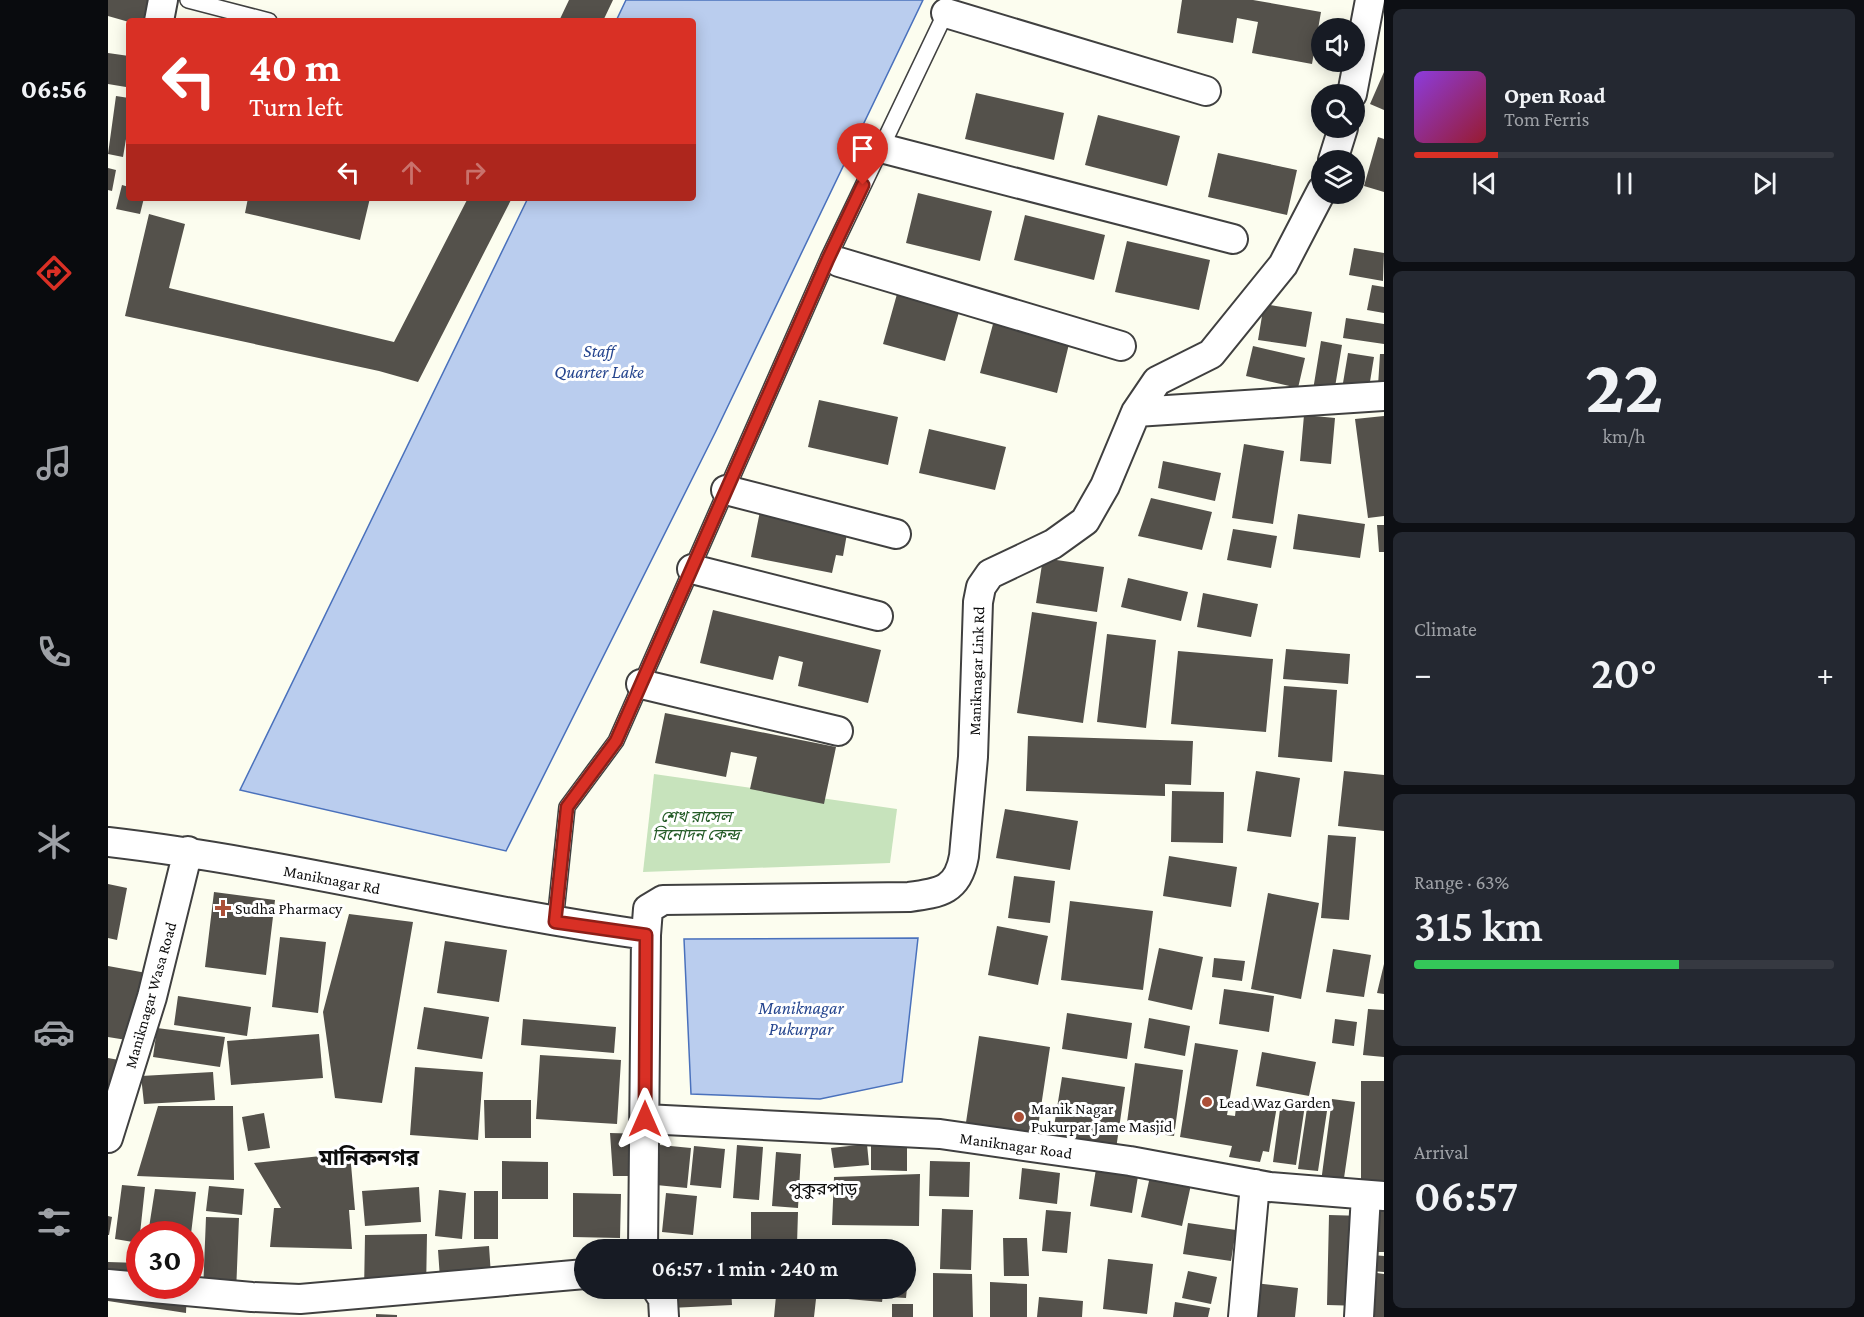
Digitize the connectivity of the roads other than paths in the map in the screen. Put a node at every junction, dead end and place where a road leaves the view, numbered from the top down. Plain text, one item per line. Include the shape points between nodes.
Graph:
1 (163, 0) edge
2 (188, 0) edge
3 (1370, 0) edge
4 (949, 7) edge
5 (160, 18) edge
6 (257, 18) edge
7 (1354, 84) edge
8 (1206, 91) dead end
9 (881, 148) junction
10 (1315, 204) edge
11 (1233, 239) dead end
12 (839, 262) dead end
13 (1121, 346) dead end
14 (1384, 396) edge
15 (1136, 412) junction
16 (726, 490) junction
17 (896, 534) dead end
18 (692, 569) junction
19 (878, 616) dead end
20 (641, 684) junction
21 (838, 731) dead end
22 (108, 842) edge
23 (188, 851) junction
24 (555, 922) junction
25 (646, 935) junction
26 (645, 1119) junction
27 (108, 1137) edge
28 (1255, 1184) junction
29 (1375, 1195) edge
30 (643, 1239) edge
31 (574, 1275) edge
32 (108, 1284) edge
33 (663, 1299) edge
34 (664, 1317) edge
35 (1243, 1317) edge
36 (1359, 1317) edge

1 - 5 street
2 - 6 lane
3 - 7 street
4 - 8 street
4 - 9 lane
9 - 11 street
9 - 16 lane
10 - 15 street, Maniknagar Link Rd via 1282,265 1210,354 1157,381
12 - 13 street
14 - 15 street
15 - 25 street, Maniknagar Link Rd via 1105,486 1085,521 1053,544 990,574 981,587 964,856 954,884 932,894 909,897 663,900 648,909
16 - 17 street
16 - 18 lane
18 - 19 street
18 - 20 lane
20 - 21 street
20 - 24 lane via 616,741 567,807
22 - 23 street, Maniknagar Rd
23 - 24 street, Maniknagar Rd
23 - 27 street, Maniknagar Wasa Road via 152,997
24 - 25 street, Maniknagar Rd
25 - 26 street
26 - 28 street, Maniknagar Road via 940,1134 1130,1161
26 - 30 street
28 - 29 street, Maniknagar Road
28 - 35 street
29 - 36 street
31 - 32 street via 300,1299
33 - 34 street

